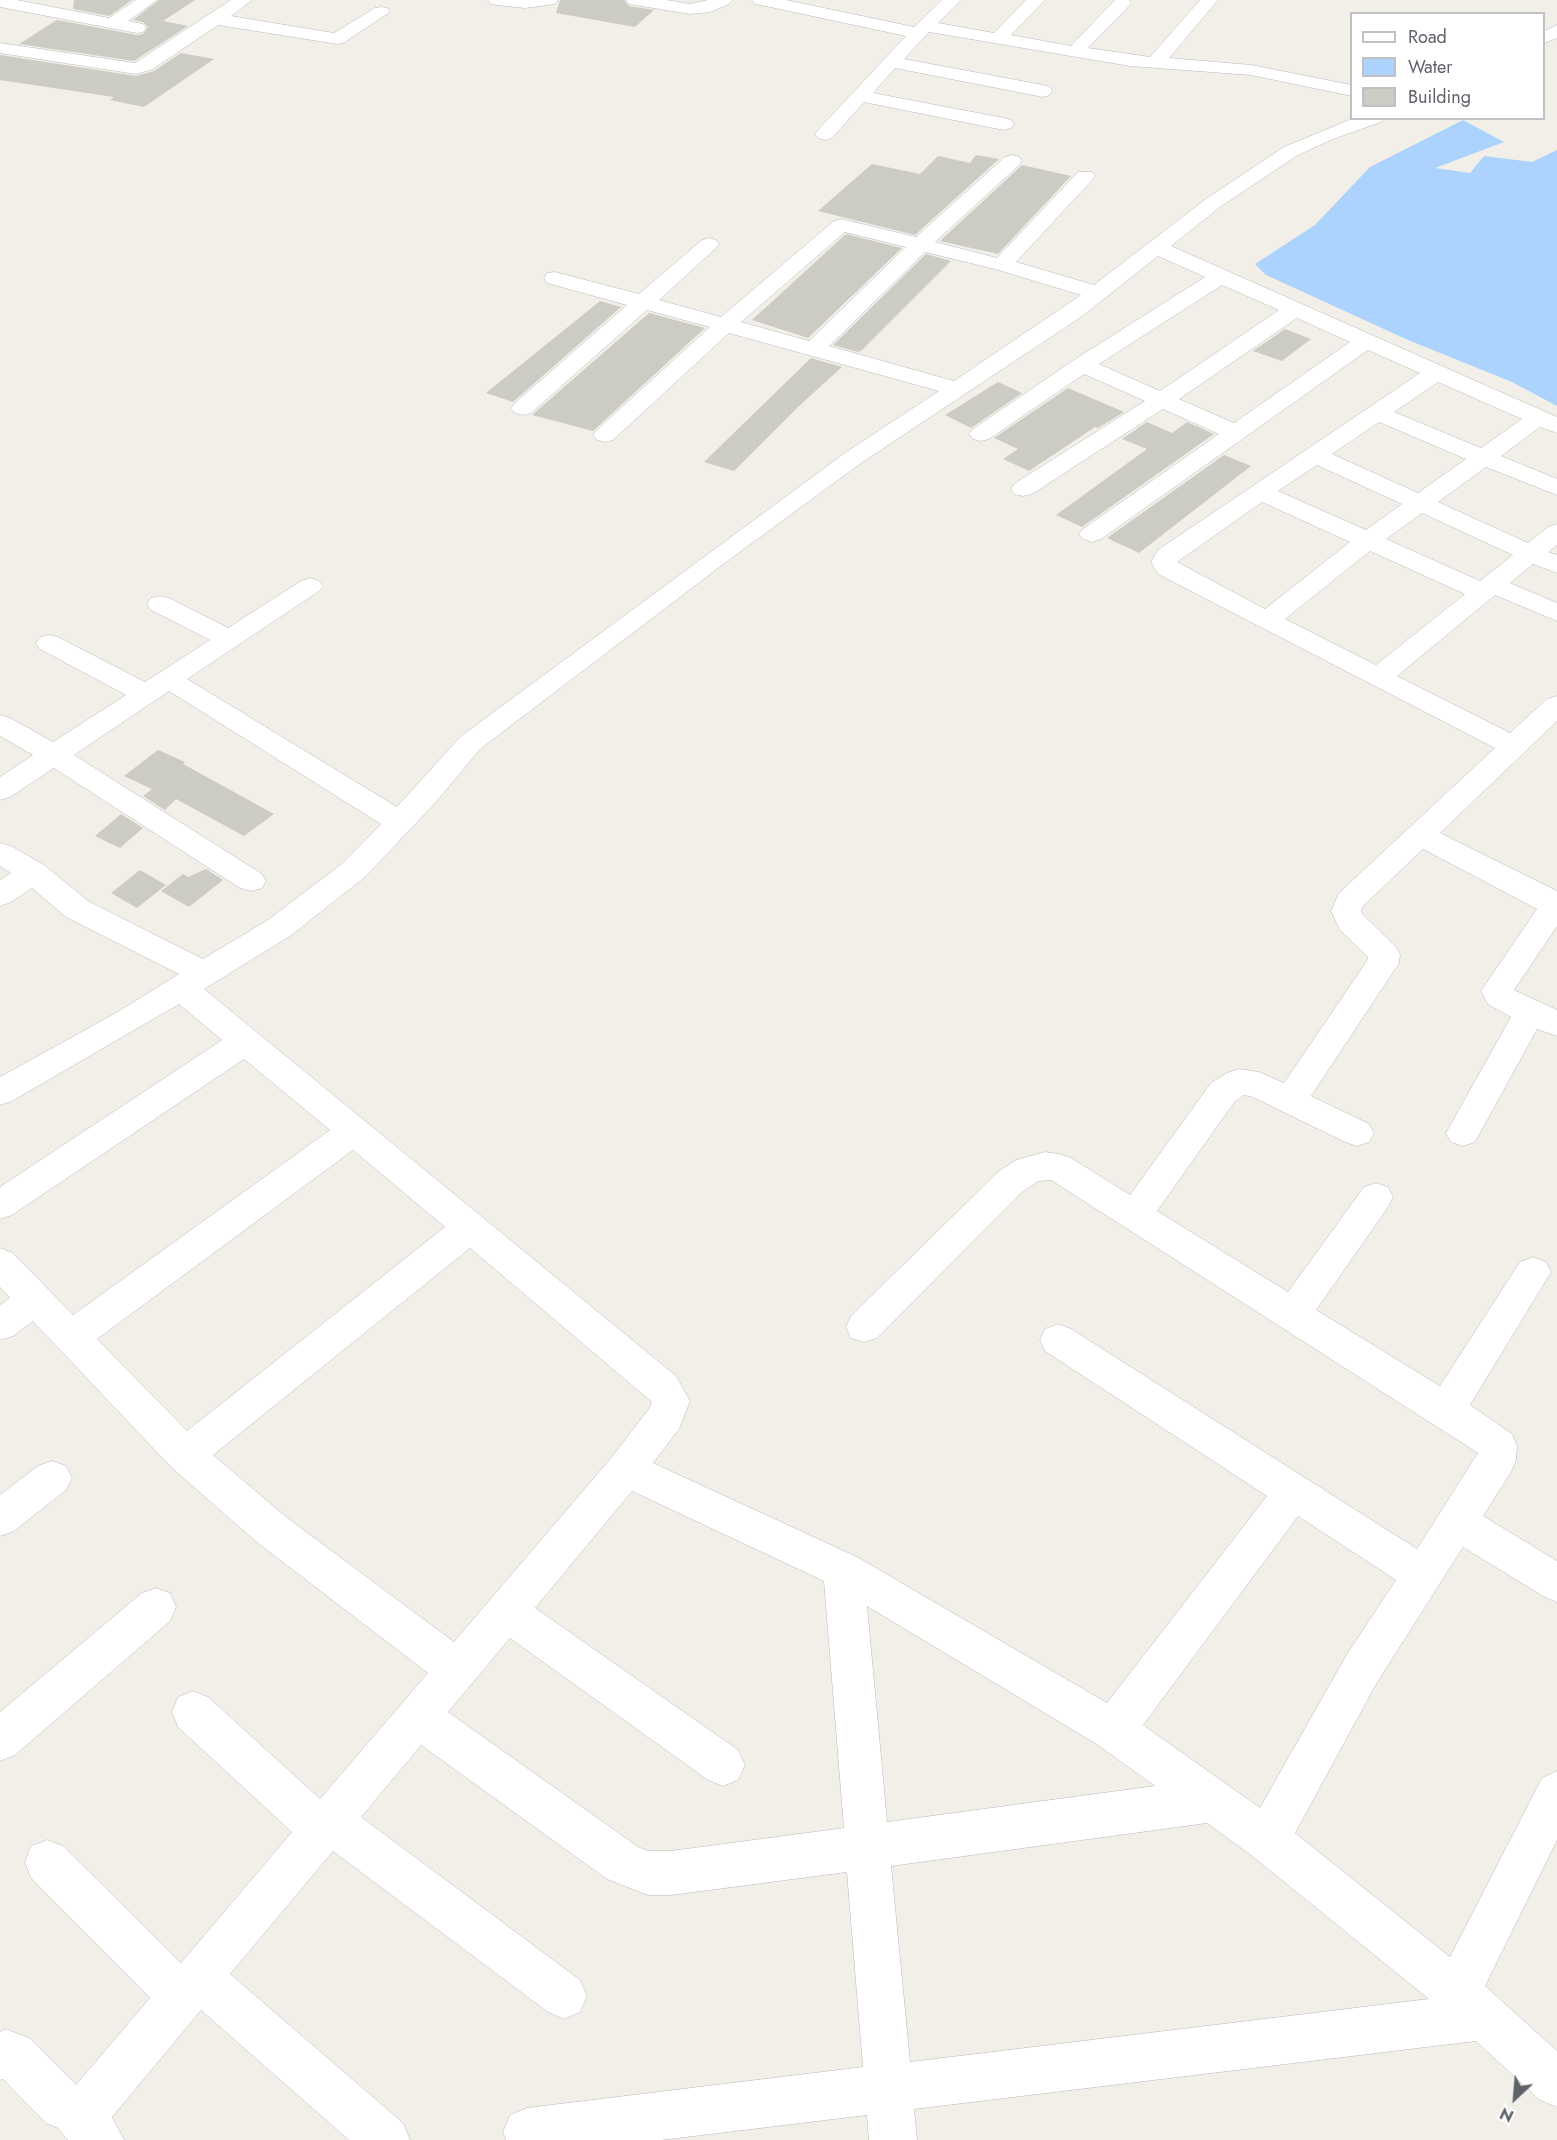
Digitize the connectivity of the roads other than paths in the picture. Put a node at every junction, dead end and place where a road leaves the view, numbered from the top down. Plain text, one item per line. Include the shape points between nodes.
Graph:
1 (78, 0) edge
2 (148, 0) edge
3 (243, 0) edge
4 (497, 0) edge
5 (549, 0) edge
6 (635, 0) edge
7 (723, 0) edge
8 (761, 0) edge
9 (952, 0) edge
10 (1033, 0) edge
11 (1209, 0) edge
12 (0, 2) edge
13 (1122, 3) dead end
14 (381, 12) dead end
15 (60, 13) junction
16 (215, 19) junction
17 (113, 23) junction
18 (137, 27) dead end
19 (921, 29) junction
20 (998, 39) junction
21 (0, 48) edge
22 (1076, 51) junction
23 (891, 62) junction
24 (1155, 63) junction
25 (1043, 91) dead end
26 (1350, 91) edge
27 (860, 96) junction
28 (1368, 120) edge
29 (1004, 124) dead end
30 (825, 134) dead end
31 (1012, 160) dead end
32 (1085, 176) dead end
33 (709, 244) dead end
34 (921, 244) junction
35 (1155, 247) junction
36 (1002, 265) junction
37 (1219, 277) junction
38 (555, 278) dead end
39 (1095, 292) junction
40 (642, 302) junction
41 (1294, 310) junction
42 (725, 326) junction
43 (1366, 341) junction
44 (812, 350) junction
45 (1083, 365) junction
46 (1436, 373) junction
47 (960, 389) junction
48 (1162, 400) junction
49 (523, 408) dead end
50 (1377, 413) junction
51 (1548, 422) edge
52 (1237, 433) junction
53 (981, 434) dead end
54 (605, 435) dead end
55 (1315, 455) junction
56 (1485, 456) junction
57 (1557, 488) edge
58 (1023, 489) dead end
59 (1261, 492) junction
60 (1420, 503) junction
61 (1557, 532) edge
62 (1092, 534) dead end
63 (1368, 540) junction
64 (1531, 553) junction
65 (1557, 565) edge
66 (310, 586) dead end
67 (1487, 588) junction
68 (160, 604) dead end
69 (1557, 613) edge
70 (1267, 620) junction
71 (230, 639) junction
72 (49, 643) dead end
73 (1378, 677) junction
74 (157, 687) junction
75 (1557, 705) edge
76 (0, 724) edge
77 (1513, 746) junction
78 (54, 755) junction
79 (0, 790) edge
80 (400, 822) junction
81 (1419, 835) junction
82 (0, 853) edge
83 (33, 872) junction
84 (250, 881) dead end
85 (0, 895) edge
86 (1556, 904) edge
87 (193, 981) junction
88 (1544, 1018) edge
89 (246, 1041) junction
90 (0, 1092) edge
91 (1290, 1100) junction
92 (354, 1131) junction
93 (1357, 1133) dead end
94 (1463, 1133) dead end
95 (1376, 1197) dead end
96 (0, 1205) edge
97 (1135, 1215) junction
98 (470, 1227) junction
99 (0, 1263) edge
100 (1533, 1272) dead end
101 (36, 1299) junction
102 (1293, 1314) junction
103 (0, 1325) edge
104 (864, 1327) dead end
105 (72, 1336) junction
106 (1058, 1340) dead end
107 (1446, 1410) junction
108 (185, 1455) junction
109 (626, 1469) junction
110 (52, 1478) dead end
111 (1293, 1492) junction
112 (0, 1518) edge
113 (1457, 1522) junction
114 (843, 1570) junction
115 (1423, 1575) junction
116 (1554, 1575) edge
117 (156, 1607) dead end
118 (506, 1611) junction
119 (457, 1669) junction
120 (193, 1712) dead end
121 (417, 1716) junction
122 (1113, 1730) junction
123 (0, 1740) edge
124 (723, 1765) dead end
125 (1557, 1793) edge
126 (1214, 1800) junction
127 (326, 1826) junction
128 (1267, 1839) junction
129 (867, 1846) junction
130 (47, 1862) dead end
131 (190, 1987) junction
132 (564, 1996) dead end
133 (1471, 2004) junction
134 (0, 2056) edge
135 (1557, 2083) edge
136 (889, 2090) junction
137 (88, 2126) edge
138 (527, 2132) dead end
139 (386, 2140) edge
140 (893, 2140) edge

1 - 15 street
2 - 17 street
3 - 16 street
4 - 5 street
6 - 7 street via 690,9
8 - 19 street
9 - 19 street
10 - 20 street
11 - 24 street
12 - 15 street
13 - 22 street
14 - 16 street via 337,39
15 - 17 street
16 - 21 street via 136,69
17 - 18 street
19 - 20 street
19 - 23 street
20 - 22 street
22 - 24 street
23 - 25 street
23 - 27 street
24 - 26 street via 1251,70
27 - 29 street
27 - 30 street
28 - 35 street via 1291,151
31 - 34 street
32 - 36 street
33 - 40 street
34 - 36 street
34 - 42 street via 841,225
34 - 44 street
35 - 37 street
35 - 39 street
36 - 39 street
37 - 41 street
37 - 45 street
38 - 40 street
39 - 47 street via 1073,312
40 - 42 street
40 - 49 street
41 - 43 street
41 - 48 street
42 - 44 street
42 - 54 street
43 - 46 street
43 - 52 street
44 - 47 street
45 - 48 street
45 - 53 street
46 - 50 street
46 - 51 street
47 - 80 street via 853,458 470,743
48 - 52 street
48 - 58 street
50 - 55 street
50 - 56 street
51 - 56 street
52 - 62 street
55 - 59 street
55 - 60 street
56 - 57 street
56 - 60 street
59 - 63 street
59 - 70 street via 1167,555 1164,562 1167,569
60 - 63 street
60 - 64 street
61 - 64 street
63 - 67 street
63 - 70 street
64 - 65 street
64 - 67 street
66 - 71 street
67 - 69 street
67 - 73 street
68 - 71 street
70 - 73 street
71 - 74 street
72 - 74 street
73 - 77 street
74 - 78 street
74 - 80 street
75 - 77 street
76 - 78 street
77 - 81 street
78 - 79 street
78 - 84 street
80 - 87 street via 354,870 279,928
81 - 86 street
81 - 91 street via 1350,901 1346,911 1351,922 1384,954 1383,963
82 - 83 street
83 - 85 street
83 - 87 street via 77,909
86 - 88 street via 1497,991 1506,1001
87 - 89 street
87 - 90 street
88 - 94 street
89 - 92 street
89 - 96 street
91 - 93 street
91 - 97 street via 1259,1085 1239,1082 1223,1092
92 - 98 street
92 - 105 street
95 - 102 street
97 - 102 street
97 - 104 street via 1059,1168 1028,1170 1010,1182
98 - 108 street
98 - 109 street via 663,1388 671,1401 666,1417
99 - 101 street
100 - 107 street
101 - 103 street
101 - 105 street
102 - 107 street
105 - 108 street
106 - 111 street
107 - 113 street via 1498,1446 1497,1460
108 - 119 street via 272,1530
109 - 114 street
109 - 118 street
110 - 112 street
111 - 115 street
111 - 122 street
113 - 115 street
113 - 116 street
114 - 122 street
114 - 129 street
115 - 128 street via 1361,1671
117 - 123 street
118 - 119 street
118 - 124 street
119 - 121 street
120 - 127 street
121 - 127 street
121 - 129 street via 623,1863 648,1873
122 - 126 street
125 - 133 street
126 - 128 street
126 - 129 street
127 - 131 street
127 - 132 street
128 - 133 street
129 - 136 street
130 - 131 street
131 - 137 street via 83,2111
131 - 139 street
133 - 135 street
133 - 136 street
134 - 137 street via 14,2056
136 - 138 street
136 - 140 street

